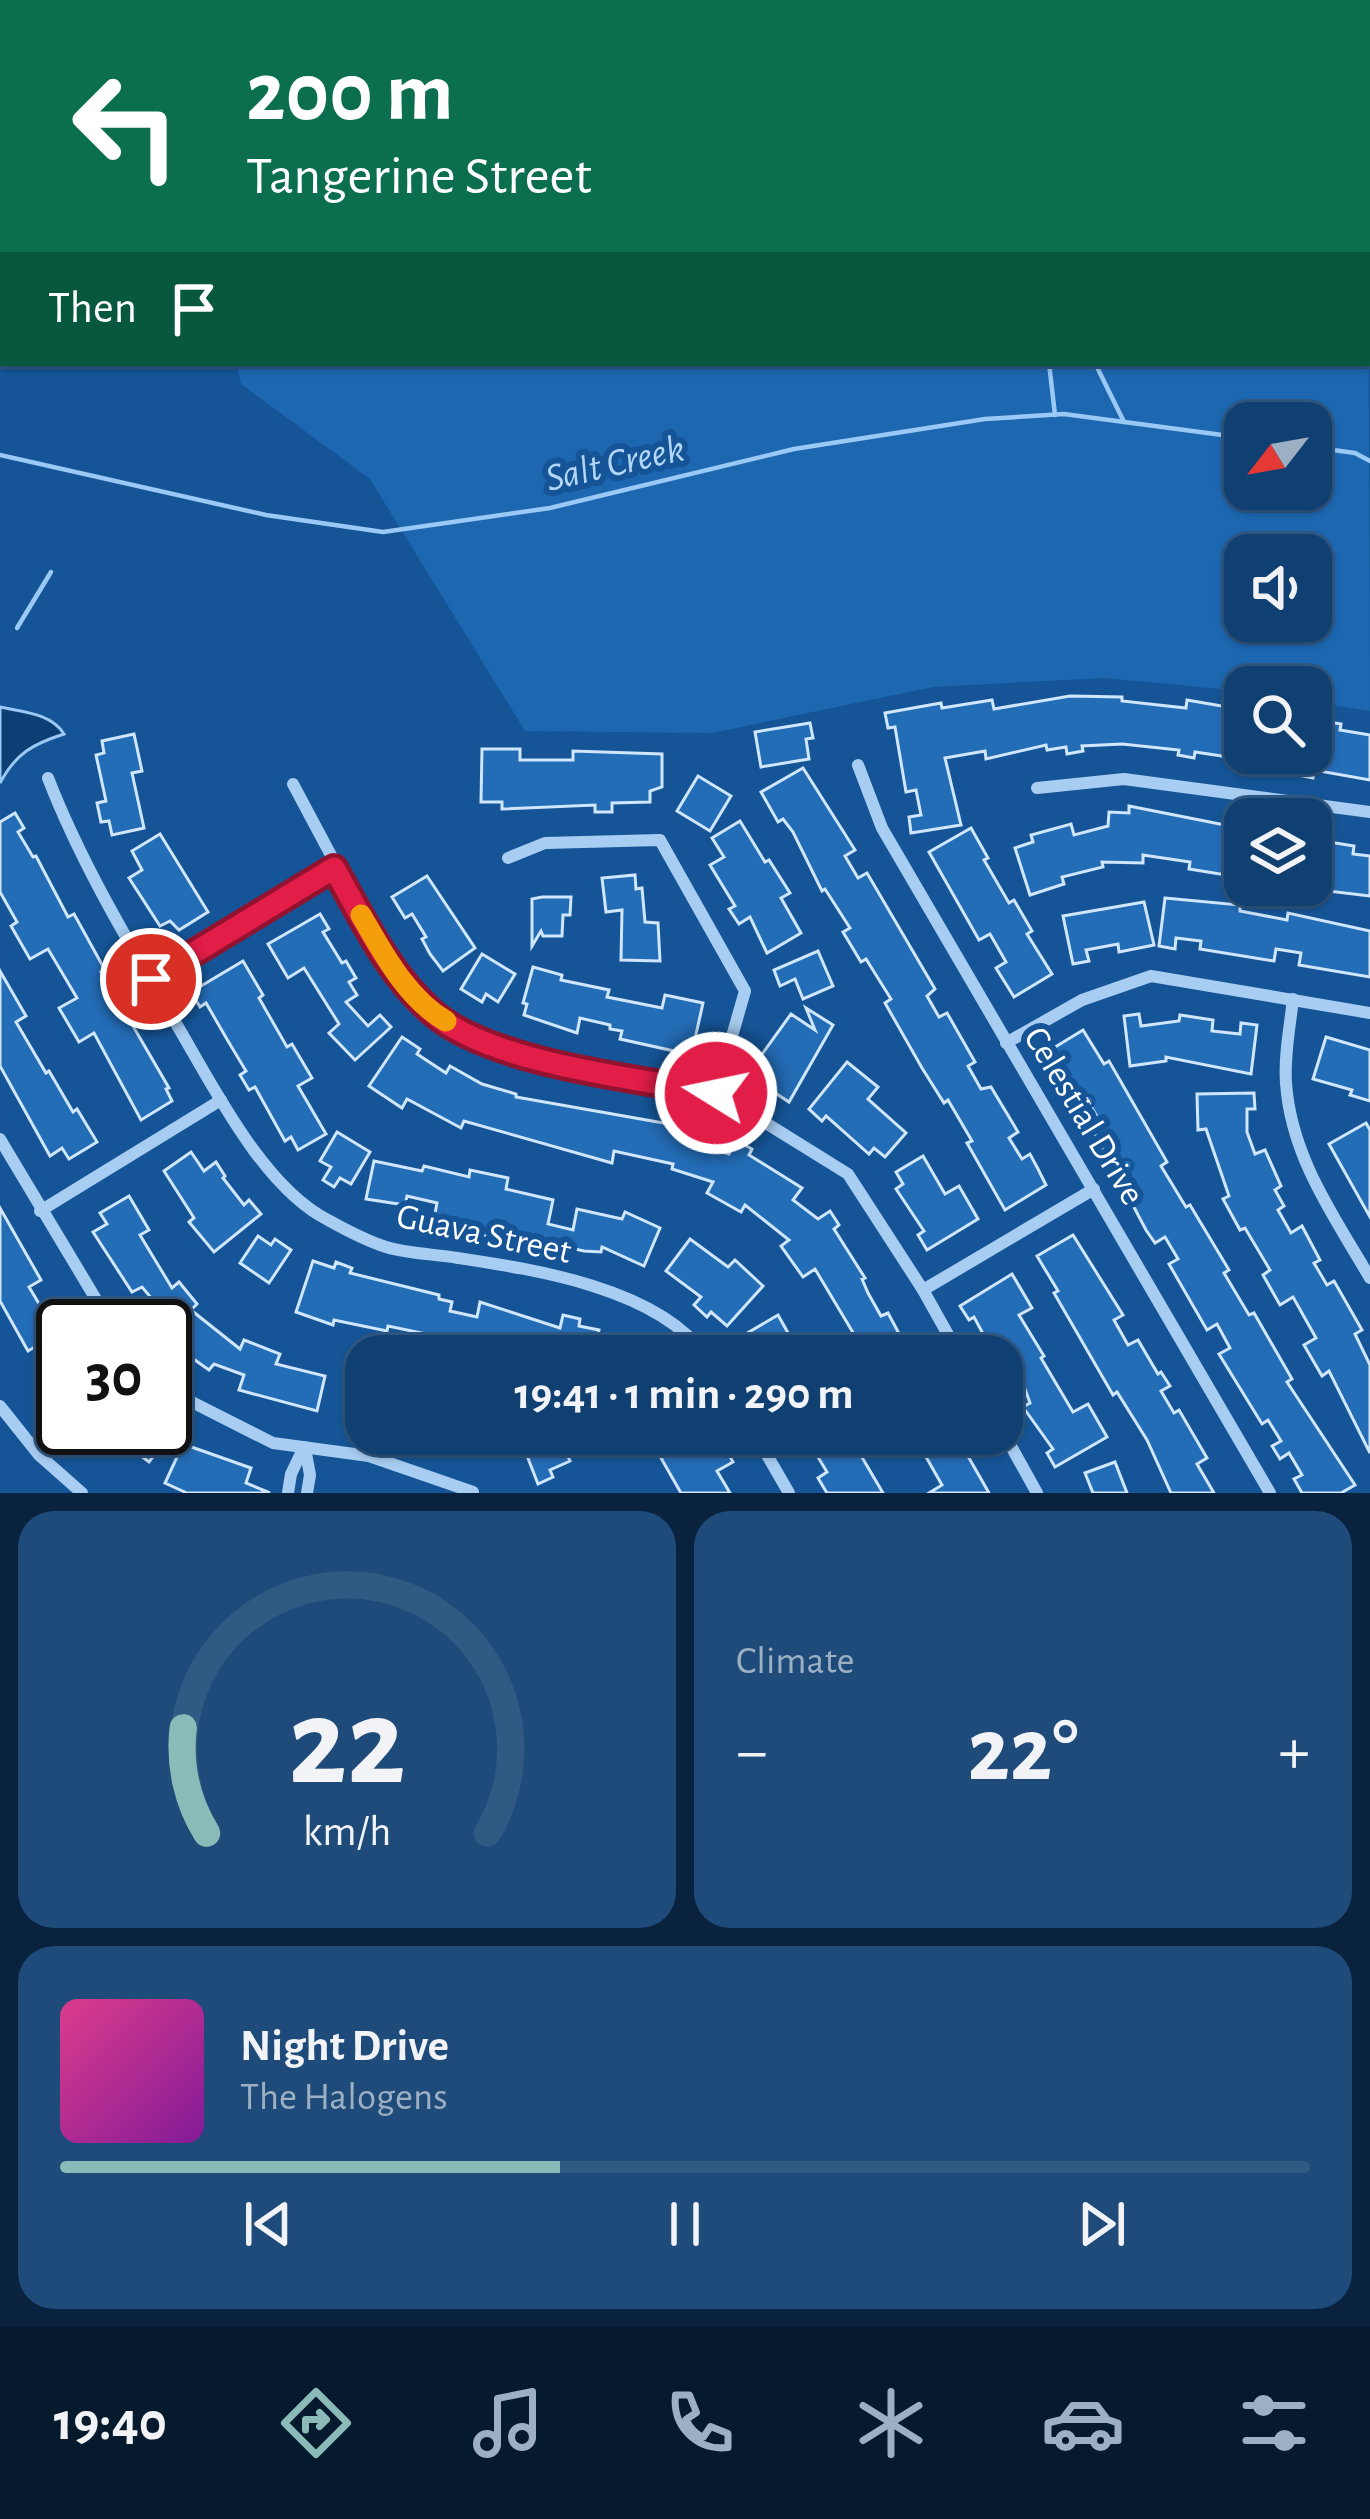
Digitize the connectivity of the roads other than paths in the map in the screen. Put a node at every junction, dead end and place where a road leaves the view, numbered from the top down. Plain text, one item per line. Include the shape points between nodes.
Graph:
1 (859, 765) dead end
2 (48, 778) dead end
3 (293, 784) dead end
4 (1037, 788) dead end
5 (1370, 812) edge
6 (508, 858) dead end
7 (334, 868) junction
8 (151, 979) junction
9 (1293, 999) junction
10 (1370, 1013) edge
11 (1006, 1043) junction
12 (716, 1093) junction
13 (221, 1100) junction
14 (0, 1139) edge
15 (1094, 1189) junction
16 (40, 1210) junction
17 (1370, 1278) edge
18 (923, 1290) junction
19 (95, 1299) edge
20 (690, 1335) edge
21 (948, 1335) edge
22 (192, 1402) edge
23 (0, 1406) edge
24 (304, 1447) junction
25 (767, 1455) edge
26 (1016, 1455) edge
27 (473, 1492) edge
28 (82, 1493) edge
29 (288, 1493) edge
30 (307, 1493) edge
31 (789, 1493) edge
32 (1037, 1493) edge
33 (1270, 1493) edge

1 - 11 street, Celestial Drive via 882,828
2 - 8 street, Guava Street via 73,841
3 - 7 street
4 - 5 street via 1124,778
6 - 12 street via 545,843 660,840 745,991
7 - 8 street
7 - 12 street via 390,966 435,1015 489,1045
8 - 13 street, Guava Street
9 - 10 street
9 - 11 street via 1151,976 1082,1000
9 - 17 street via 1290,1118 1304,1163
11 - 15 street, Celestial Drive
12 - 18 street via 848,1174
13 - 16 street
13 - 20 street, Guava Street via 277,1178 322,1218 387,1247 628,1297
14 - 16 street
15 - 18 street
15 - 33 street, Celestial Drive
16 - 19 street
18 - 21 street
22 - 24 street via 273,1443
23 - 28 street
24 - 27 street via 369,1456
24 - 29 street
24 - 30 street
25 - 31 street
26 - 32 street

